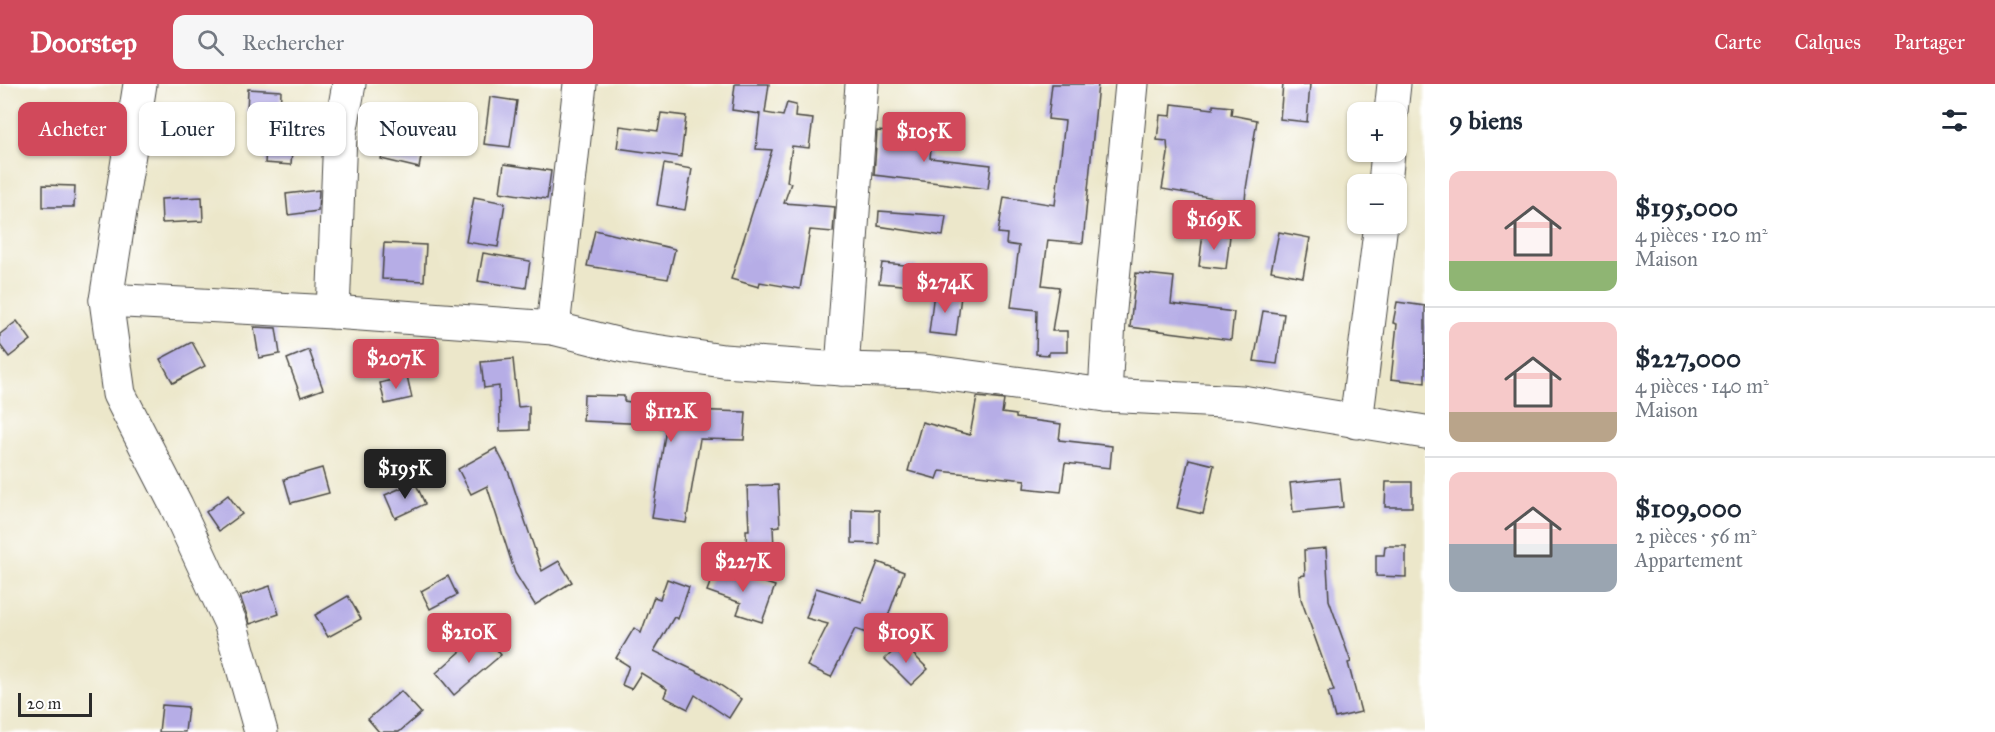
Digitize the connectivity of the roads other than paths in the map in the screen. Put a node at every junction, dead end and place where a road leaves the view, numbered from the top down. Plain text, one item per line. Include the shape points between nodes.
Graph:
1 (140, 84) edge
2 (349, 84) edge
3 (580, 84) edge
4 (862, 84) edge
5 (1132, 84) edge
6 (1394, 84) edge
7 (1392, 102) edge
8 (1380, 234) edge
9 (106, 300) junction
10 (333, 312) junction
11 (553, 328) junction
12 (842, 369) junction
13 (1106, 395) junction
14 (1356, 422) junction
15 (1425, 432) edge
16 (261, 732) edge

1 - 9 street
2 - 10 street via 340,134
3 - 11 street
4 - 12 street
5 - 13 street via 1109,320
6 - 7 street
8 - 14 street
9 - 10 street
9 - 16 street via 119,394 230,622
10 - 11 street
11 - 12 street via 628,347 723,362
12 - 13 street via 925,371
13 - 14 street via 1242,402
14 - 15 street

